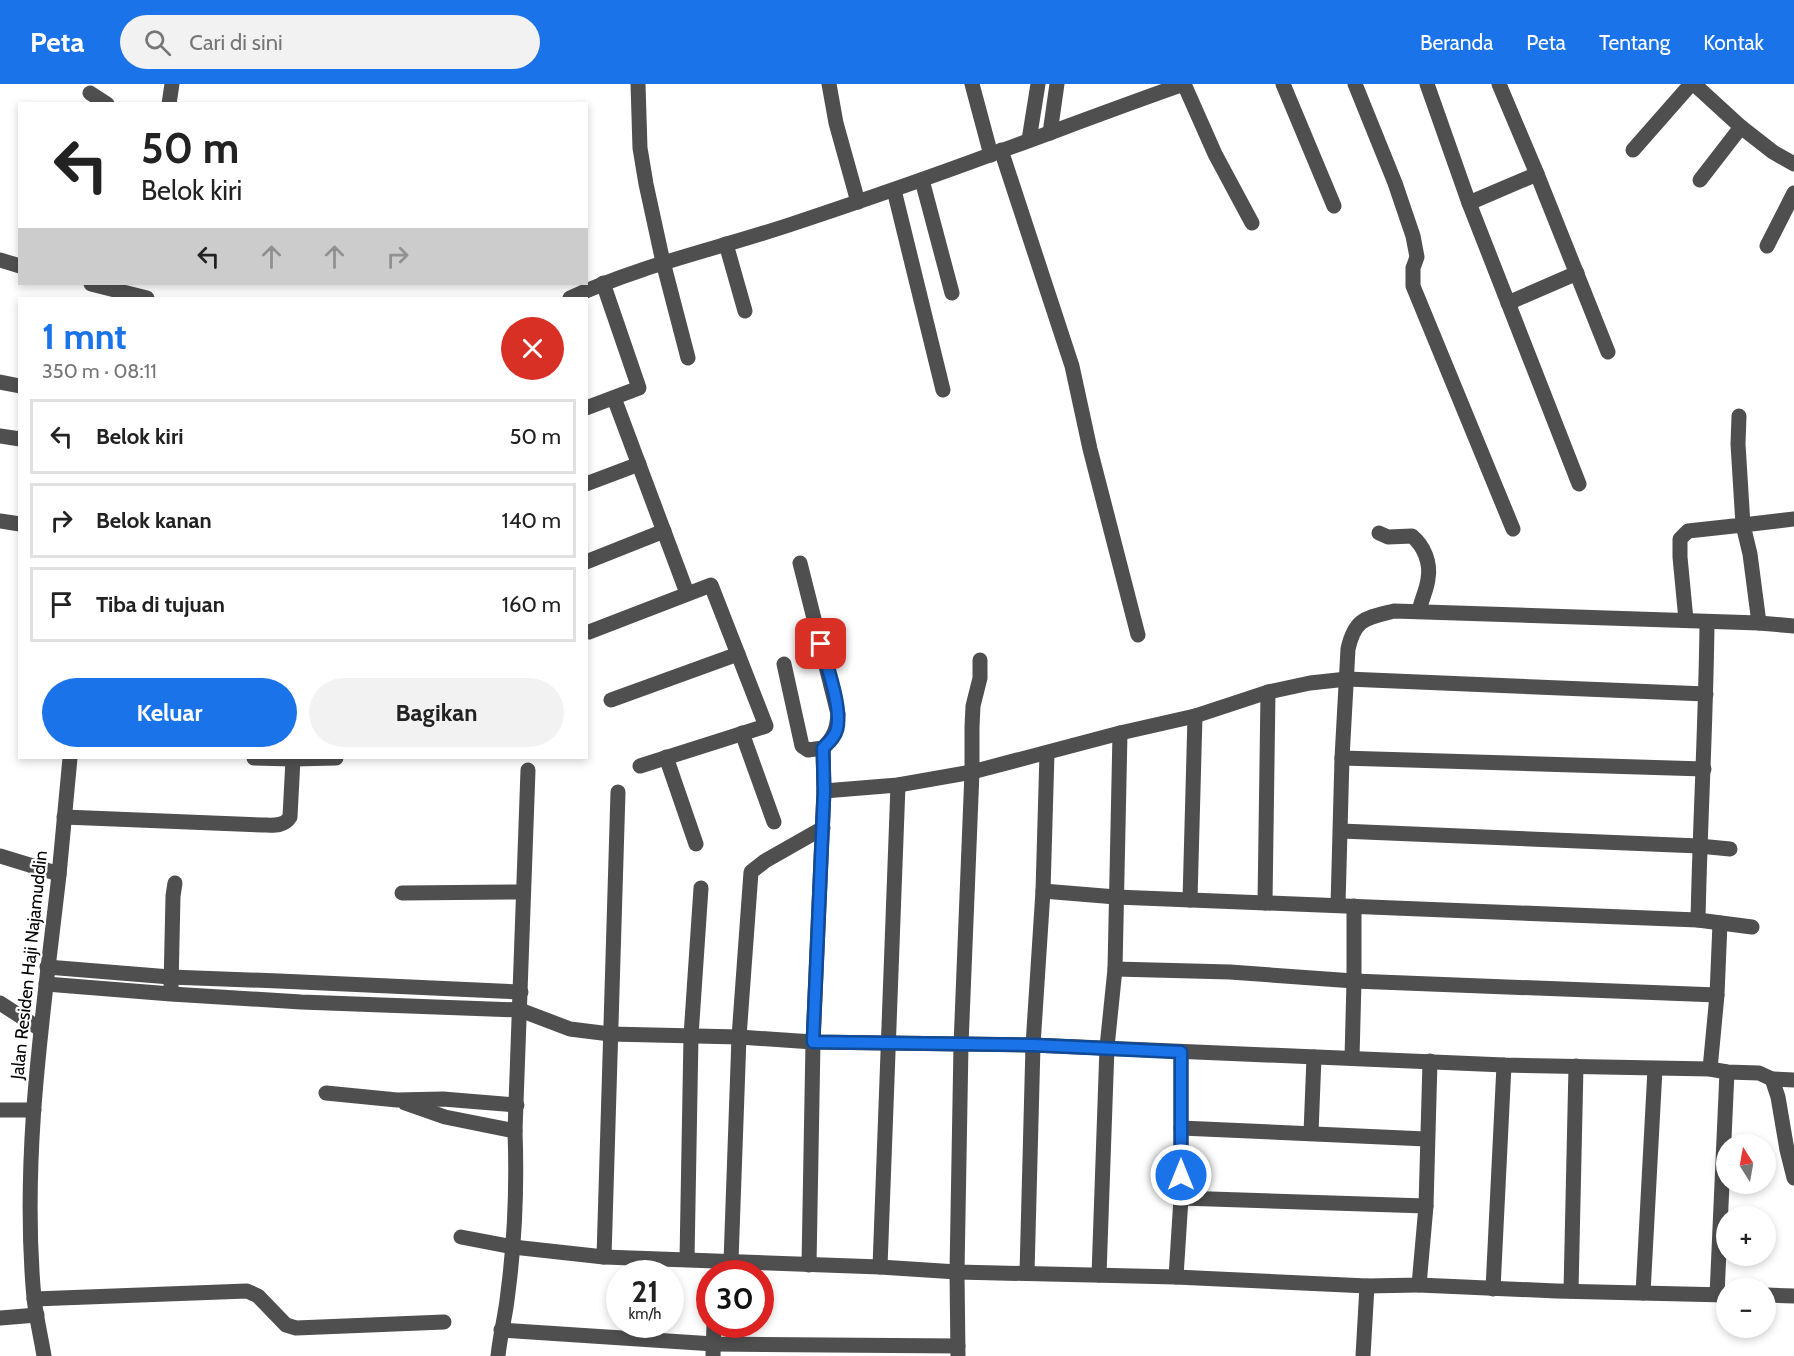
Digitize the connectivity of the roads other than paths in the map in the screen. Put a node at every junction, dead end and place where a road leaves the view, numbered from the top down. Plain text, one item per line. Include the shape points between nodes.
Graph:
1 (172, 84) edge
2 (638, 84) edge
3 (829, 84) edge
4 (972, 84) edge
5 (1038, 84) edge
6 (1057, 84) edge
7 (1184, 84) edge
8 (1282, 84) edge
9 (1355, 84) edge
10 (1427, 84) edge
11 (1499, 84) edge
12 (1693, 84) edge
13 (90, 93) dead end
14 (104, 102) edge
15 (172, 102) edge
16 (1741, 127) junction
17 (1050, 133) junction
18 (1029, 140) junction
19 (1633, 150) dead end
20 (996, 153) junction
21 (1794, 164) edge
22 (1538, 174) junction
23 (922, 180) junction
24 (1700, 180) dead end
25 (894, 190) junction
26 (1794, 193) edge
27 (858, 201) junction
28 (1469, 203) junction
29 (1334, 206) dead end
30 (1252, 223) dead end
31 (726, 244) junction
32 (1767, 246) dead end
33 (0, 260) edge
34 (663, 262) junction
35 (18, 265) edge
36 (1577, 273) junction
37 (603, 283) junction
38 (96, 285) edge
39 (133, 292) edge
40 (952, 293) dead end
41 (572, 297) edge
42 (1508, 303) junction
43 (745, 311) dead end
44 (1608, 352) dead end
45 (688, 358) dead end
46 (0, 382) edge
47 (18, 386) edge
48 (942, 390) dead end
49 (614, 398) junction
50 (588, 407) edge
51 (1739, 416) dead end
52 (0, 436) edge
53 (18, 439) edge
54 (639, 464) junction
55 (588, 483) edge
56 (1579, 484) dead end
57 (1794, 519) edge
58 (0, 521) edge
59 (18, 524) edge
60 (1743, 525) junction
61 (1513, 529) dead end
62 (664, 531) junction
63 (1379, 533) dead end
64 (588, 561) edge
65 (800, 563) dead end
66 (687, 593) junction
67 (1419, 611) junction
68 (1686, 620) junction
69 (1707, 623) junction
70 (1759, 624) junction
71 (1794, 626) edge
72 (589, 632) dead end
73 (1138, 635) dead end
74 (738, 654) junction
75 (980, 660) dead end
76 (784, 664) dead end
77 (1347, 679) junction
78 (1268, 692) junction
79 (1706, 694) junction
80 (611, 700) dead end
81 (1195, 716) junction
82 (742, 733) junction
83 (1120, 733) junction
84 (823, 748) junction
85 (1047, 753) junction
86 (666, 757) junction
87 (1342, 758) junction
88 (70, 759) edge
89 (293, 759) edge
90 (640, 766) dead end
91 (1704, 769) junction
92 (528, 770) dead end
93 (972, 772) junction
94 (898, 785) junction
95 (824, 791) junction
96 (618, 792) dead end
97 (64, 817) junction
98 (774, 822) dead end
99 (823, 828) junction
100 (1341, 831) junction
101 (696, 844) dead end
102 (1699, 846) junction
103 (1730, 849) dead end
104 (0, 856) edge
105 (59, 874) junction
106 (175, 883) dead end
107 (701, 888) dead end
108 (1043, 891) junction
109 (523, 892) junction
110 (402, 893) dead end
111 (1116, 897) junction
112 (1190, 900) junction
113 (1266, 903) junction
114 (1338, 905) junction
115 (1354, 906) junction
116 (1698, 920) junction
117 (1720, 923) junction
118 (1752, 927) dead end
119 (47, 967) junction
120 (1115, 969) junction
121 (170, 977) junction
122 (246, 981) junction
123 (1354, 981) junction
124 (300, 982) junction
125 (46, 984) junction
126 (521, 992) junction
127 (171, 994) junction
128 (1717, 995) junction
129 (248, 999) junction
130 (301, 1002) junction
131 (0, 1003) edge
132 (520, 1010) junction
133 (40, 1029) junction
134 (610, 1034) junction
135 (691, 1036) junction
136 (739, 1037) junction
137 (813, 1042) junction
138 (888, 1043) junction
139 (961, 1045) junction
140 (1033, 1045) junction
141 (1107, 1047) junction
142 (1181, 1052) junction
143 (1314, 1057) junction
144 (1352, 1058) junction
145 (1430, 1061) junction
146 (1504, 1065) junction
147 (1576, 1066) junction
148 (1655, 1069) junction
149 (1710, 1069) junction
150 (1727, 1072) junction
151 (1772, 1079) junction
152 (1794, 1080) edge
153 (326, 1093) dead end
154 (397, 1100) junction
155 (517, 1105) junction
156 (0, 1110) edge
157 (34, 1110) junction
158 (1181, 1128) junction
159 (515, 1131) junction
160 (1311, 1133) junction
161 (1426, 1139) junction
162 (1794, 1178) edge
163 (1181, 1198) junction
164 (1426, 1206) junction
165 (461, 1237) dead end
166 (513, 1247) junction
167 (604, 1257) junction
168 (687, 1259) junction
169 (721, 1260) edge
170 (696, 1261) edge
171 (774, 1265) edge
172 (809, 1265) junction
173 (880, 1267) junction
174 (957, 1272) junction
175 (1027, 1273) junction
176 (1099, 1275) junction
177 (1176, 1277) junction
178 (1722, 1278) edge
179 (1366, 1286) junction
180 (1419, 1286) junction
181 (1493, 1289) junction
182 (1570, 1291) junction
183 (1643, 1293) junction
184 (1716, 1295) edge
185 (1776, 1295) edge
186 (1794, 1296) edge
187 (34, 1299) junction
188 (37, 1315) junction
189 (0, 1318) edge
190 (444, 1322) dead end
191 (501, 1330) junction
192 (714, 1350) edge
193 (958, 1351) edge
194 (44, 1356) edge
195 (498, 1356) edge
196 (1363, 1356) edge

1 - 15 street
2 - 34 street via 640,148
3 - 27 street
4 - 20 street
5 - 18 street
6 - 17 street
7 - 17 street
7 - 30 street
8 - 29 street
9 - 61 street via 1413,236 1417,258 1413,286
10 - 28 street
11 - 22 street
12 - 16 street
12 - 19 street
13 - 14 street
16 - 21 street
16 - 24 street
17 - 18 street
18 - 20 street
20 - 23 street
20 - 73 street via 1072,366
22 - 28 street
22 - 36 street
23 - 25 street
23 - 40 street
25 - 27 street
25 - 48 street
26 - 32 street
27 - 31 street
28 - 42 street
31 - 34 street
31 - 43 street
33 - 35 street
34 - 37 street
34 - 45 street
36 - 42 street
36 - 44 street
37 - 41 street
37 - 49 street via 639,388
38 - 39 street
42 - 56 street
46 - 47 street
49 - 50 street
49 - 54 street
51 - 60 street
52 - 53 street
54 - 55 street
54 - 62 street
57 - 60 street
58 - 59 street
60 - 68 street via 1688,531 1682,536 1679,544
60 - 70 street
62 - 64 street
62 - 66 street
63 - 67 street via 1388,537 1412,536 1425,551 1429,572
65 - 84 street via 838,714 836,732
66 - 72 street
66 - 74 street via 711,585
67 - 68 street
67 - 77 street via 1394,611 1367,617 1359,623 1348,649
68 - 69 street
69 - 70 street
69 - 79 street
70 - 71 street
74 - 80 street
74 - 82 street via 766,726
75 - 93 street via 973,706
76 - 84 street via 802,746 808,750
77 - 78 street via 1310,682
77 - 79 street
77 - 87 street
78 - 81 street
78 - 113 street
79 - 91 street
81 - 83 street
81 - 112 street
82 - 86 street
82 - 98 street
83 - 85 street
83 - 111 street
84 - 95 street
85 - 93 street
85 - 108 street
86 - 90 street
86 - 101 street
87 - 91 street
87 - 100 street
88 - 97 street, Jalan Residen Haji Najamuddin
89 - 97 street via 290,817 281,824
91 - 102 street
92 - 109 street
93 - 94 street
93 - 139 street
94 - 95 street
94 - 138 street
95 - 99 street
96 - 134 street
97 - 105 street, Jalan Residen Haji Najamuddin
99 - 136 street via 751,872
99 - 137 street
100 - 102 street
100 - 114 street
102 - 103 street
102 - 116 street
104 - 105 street
105 - 119 street, Jalan Residen Haji Najamuddin
106 - 121 street
107 - 135 street
108 - 111 street
108 - 140 street
109 - 110 street
109 - 126 street
111 - 112 street
111 - 120 street
112 - 113 street
113 - 114 street
114 - 115 street
115 - 116 street
115 - 123 street
116 - 117 street
117 - 118 street
117 - 128 street
119 - 121 street
119 - 125 street, Jalan Residen Haji Najamuddin
120 - 123 street
120 - 141 street
121 - 122 street
121 - 127 street
122 - 124 street
122 - 129 street
123 - 128 street
123 - 144 street
124 - 126 street
124 - 130 street
125 - 127 street
125 - 133 street, Jalan Residen Haji Najamuddin
126 - 132 street
127 - 129 street
128 - 149 street
129 - 130 street
130 - 132 street
131 - 133 street
132 - 134 street via 570,1029
132 - 155 street
133 - 157 street, Jalan Residen Haji Najamuddin
134 - 135 street
134 - 167 street
135 - 136 street
135 - 168 street
136 - 137 street
136 - 169 street
137 - 138 street
137 - 172 street
138 - 139 street
138 - 173 street
139 - 140 street
139 - 174 street
140 - 141 street
140 - 175 street
141 - 142 street
141 - 176 street
142 - 143 street
142 - 158 street
143 - 144 street
143 - 160 street
144 - 145 street
145 - 146 street
145 - 161 street
146 - 147 street
146 - 181 street
147 - 148 street
147 - 182 street
148 - 149 street
148 - 183 street
149 - 150 street
150 - 151 street via 1759,1072
150 - 178 street
151 - 152 street
151 - 162 street
153 - 154 street
154 - 155 street
154 - 159 street via 445,1117
155 - 159 street
156 - 157 street
157 - 187 street, Jalan Residen Haji Najamuddin via 30,1199
158 - 160 street
158 - 163 street
159 - 166 street
160 - 161 street
161 - 164 street
163 - 164 street
163 - 177 street
164 - 180 street
165 - 166 street
166 - 167 street
166 - 191 street
167 - 168 street
168 - 170 street
171 - 172 street
172 - 173 street
173 - 174 street
174 - 175 street
174 - 193 street
175 - 176 street
176 - 177 street
177 - 179 street
179 - 180 street
179 - 196 street
180 - 181 street
181 - 182 street
182 - 183 street
183 - 184 street
185 - 186 street
187 - 188 street, Jalan Residen Haji Najamuddin
187 - 190 street via 247,1291 258,1296 285,1325 296,1328
188 - 189 street
188 - 194 street, Jalan Residen Haji Najamuddin
191 - 192 street
191 - 195 street
192 - 193 street

